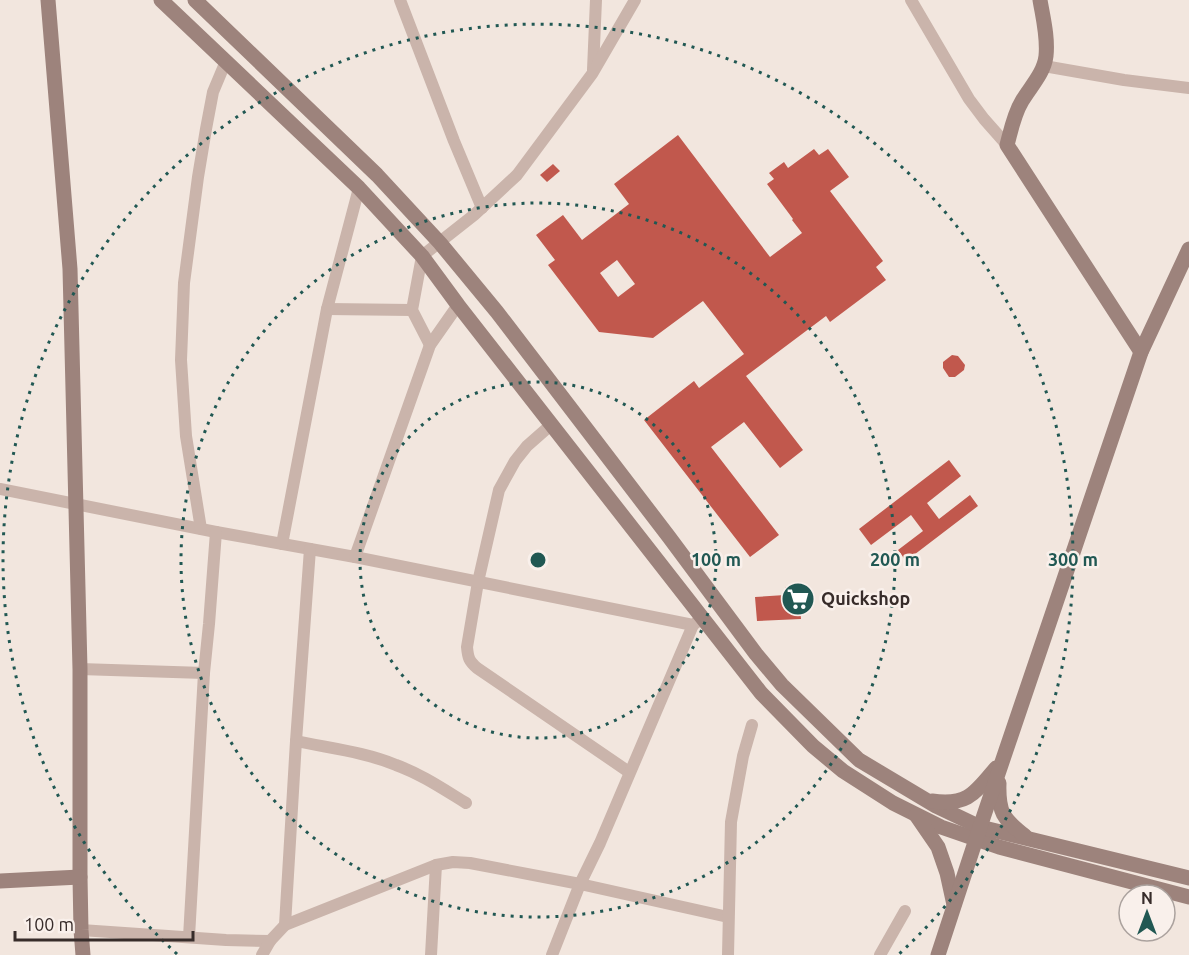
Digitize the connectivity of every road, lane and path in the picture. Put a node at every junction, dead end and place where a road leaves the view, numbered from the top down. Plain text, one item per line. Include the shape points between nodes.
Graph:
1 (48, 0) edge
2 (161, 0) edge
3 (195, 0) edge
4 (400, 0) edge
5 (596, 0) edge
6 (635, 0) edge
7 (911, 0) edge
8 (1040, 0) edge
9 (226, 61) junction
10 (1044, 66) junction
11 (592, 74) junction
12 (1189, 88) edge
13 (1007, 145) junction
14 (359, 188) junction
15 (482, 208) junction
16 (440, 243) junction
17 (1189, 249) edge
18 (422, 256) junction
19 (458, 305) junction
20 (327, 309) junction
21 (412, 310) junction
22 (430, 345) junction
23 (1141, 352) junction
24 (552, 424) junction
25 (0, 489) edge
26 (75, 504) junction
27 (201, 529) junction
28 (216, 532) junction
29 (282, 544) junction
30 (310, 549) junction
31 (355, 557) junction
32 (478, 582) junction
33 (697, 622) junction
34 (80, 669) junction
35 (204, 673) junction
36 (752, 725) dead end
37 (296, 741) junction
38 (1001, 765) junction
39 (629, 772) junction
40 (926, 800) junction
41 (466, 802) dead end
42 (915, 814) junction
43 (978, 833) junction
44 (1030, 840) junction
45 (436, 865) junction
46 (80, 876) junction
47 (1189, 878) edge
48 (0, 881) edge
49 (580, 884) junction
50 (1189, 897) edge
51 (954, 908) junction
52 (905, 911) dead end
53 (728, 917) junction
54 (285, 925) junction
55 (81, 930) junction
56 (189, 937) junction
57 (270, 941) junction
58 (83, 955) edge
59 (262, 955) edge
60 (431, 955) edge
61 (552, 955) edge
62 (728, 955) edge
63 (880, 955) edge
64 (938, 955) edge

1 - 26 street via 69,269
2 - 9 street
3 - 16 street via 377,175
4 - 15 street
5 - 11 street
6 - 11 street
7 - 13 street via 969,99
8 - 10 street via 1047,36
9 - 14 street
9 - 27 street via 211,101 184,284 181,360 185,425
10 - 12 street
10 - 13 street via 1021,102
11 - 15 street via 517,175
13 - 23 street
14 - 18 street
14 - 20 street
15 - 16 street
16 - 18 street
16 - 40 street via 782,686 858,760
17 - 23 street
18 - 19 street
18 - 21 street
19 - 22 street
19 - 24 street
20 - 21 street
20 - 29 street
21 - 22 street
22 - 31 street
23 - 38 street
24 - 32 street via 527,446 499,490
24 - 33 street
25 - 26 street
26 - 27 street
26 - 34 street
27 - 28 street
28 - 29 street
28 - 35 street
29 - 30 street
30 - 31 street
30 - 37 street
31 - 32 street
32 - 33 street
32 - 39 street via 467,647 469,661
33 - 39 street
33 - 42 street via 813,746 843,771
34 - 35 street
34 - 46 street
35 - 56 street
36 - 53 street via 742,756 731,822
37 - 41 street via 394,764
37 - 54 street
38 - 40 street via 966,799 948,803
38 - 43 street
38 - 44 street via 1000,802 1004,816
39 - 49 street
40 - 43 street
42 - 43 street via 941,827
42 - 51 street via 938,847
43 - 44 street
43 - 50 street via 999,847
43 - 51 street
44 - 47 street
45 - 49 street via 470,863
45 - 54 street
45 - 60 street
46 - 48 street
46 - 55 street
49 - 53 street
49 - 61 street
51 - 64 street
52 - 63 street
53 - 62 street
54 - 57 street
55 - 56 street
55 - 58 street
56 - 57 street
57 - 59 street

